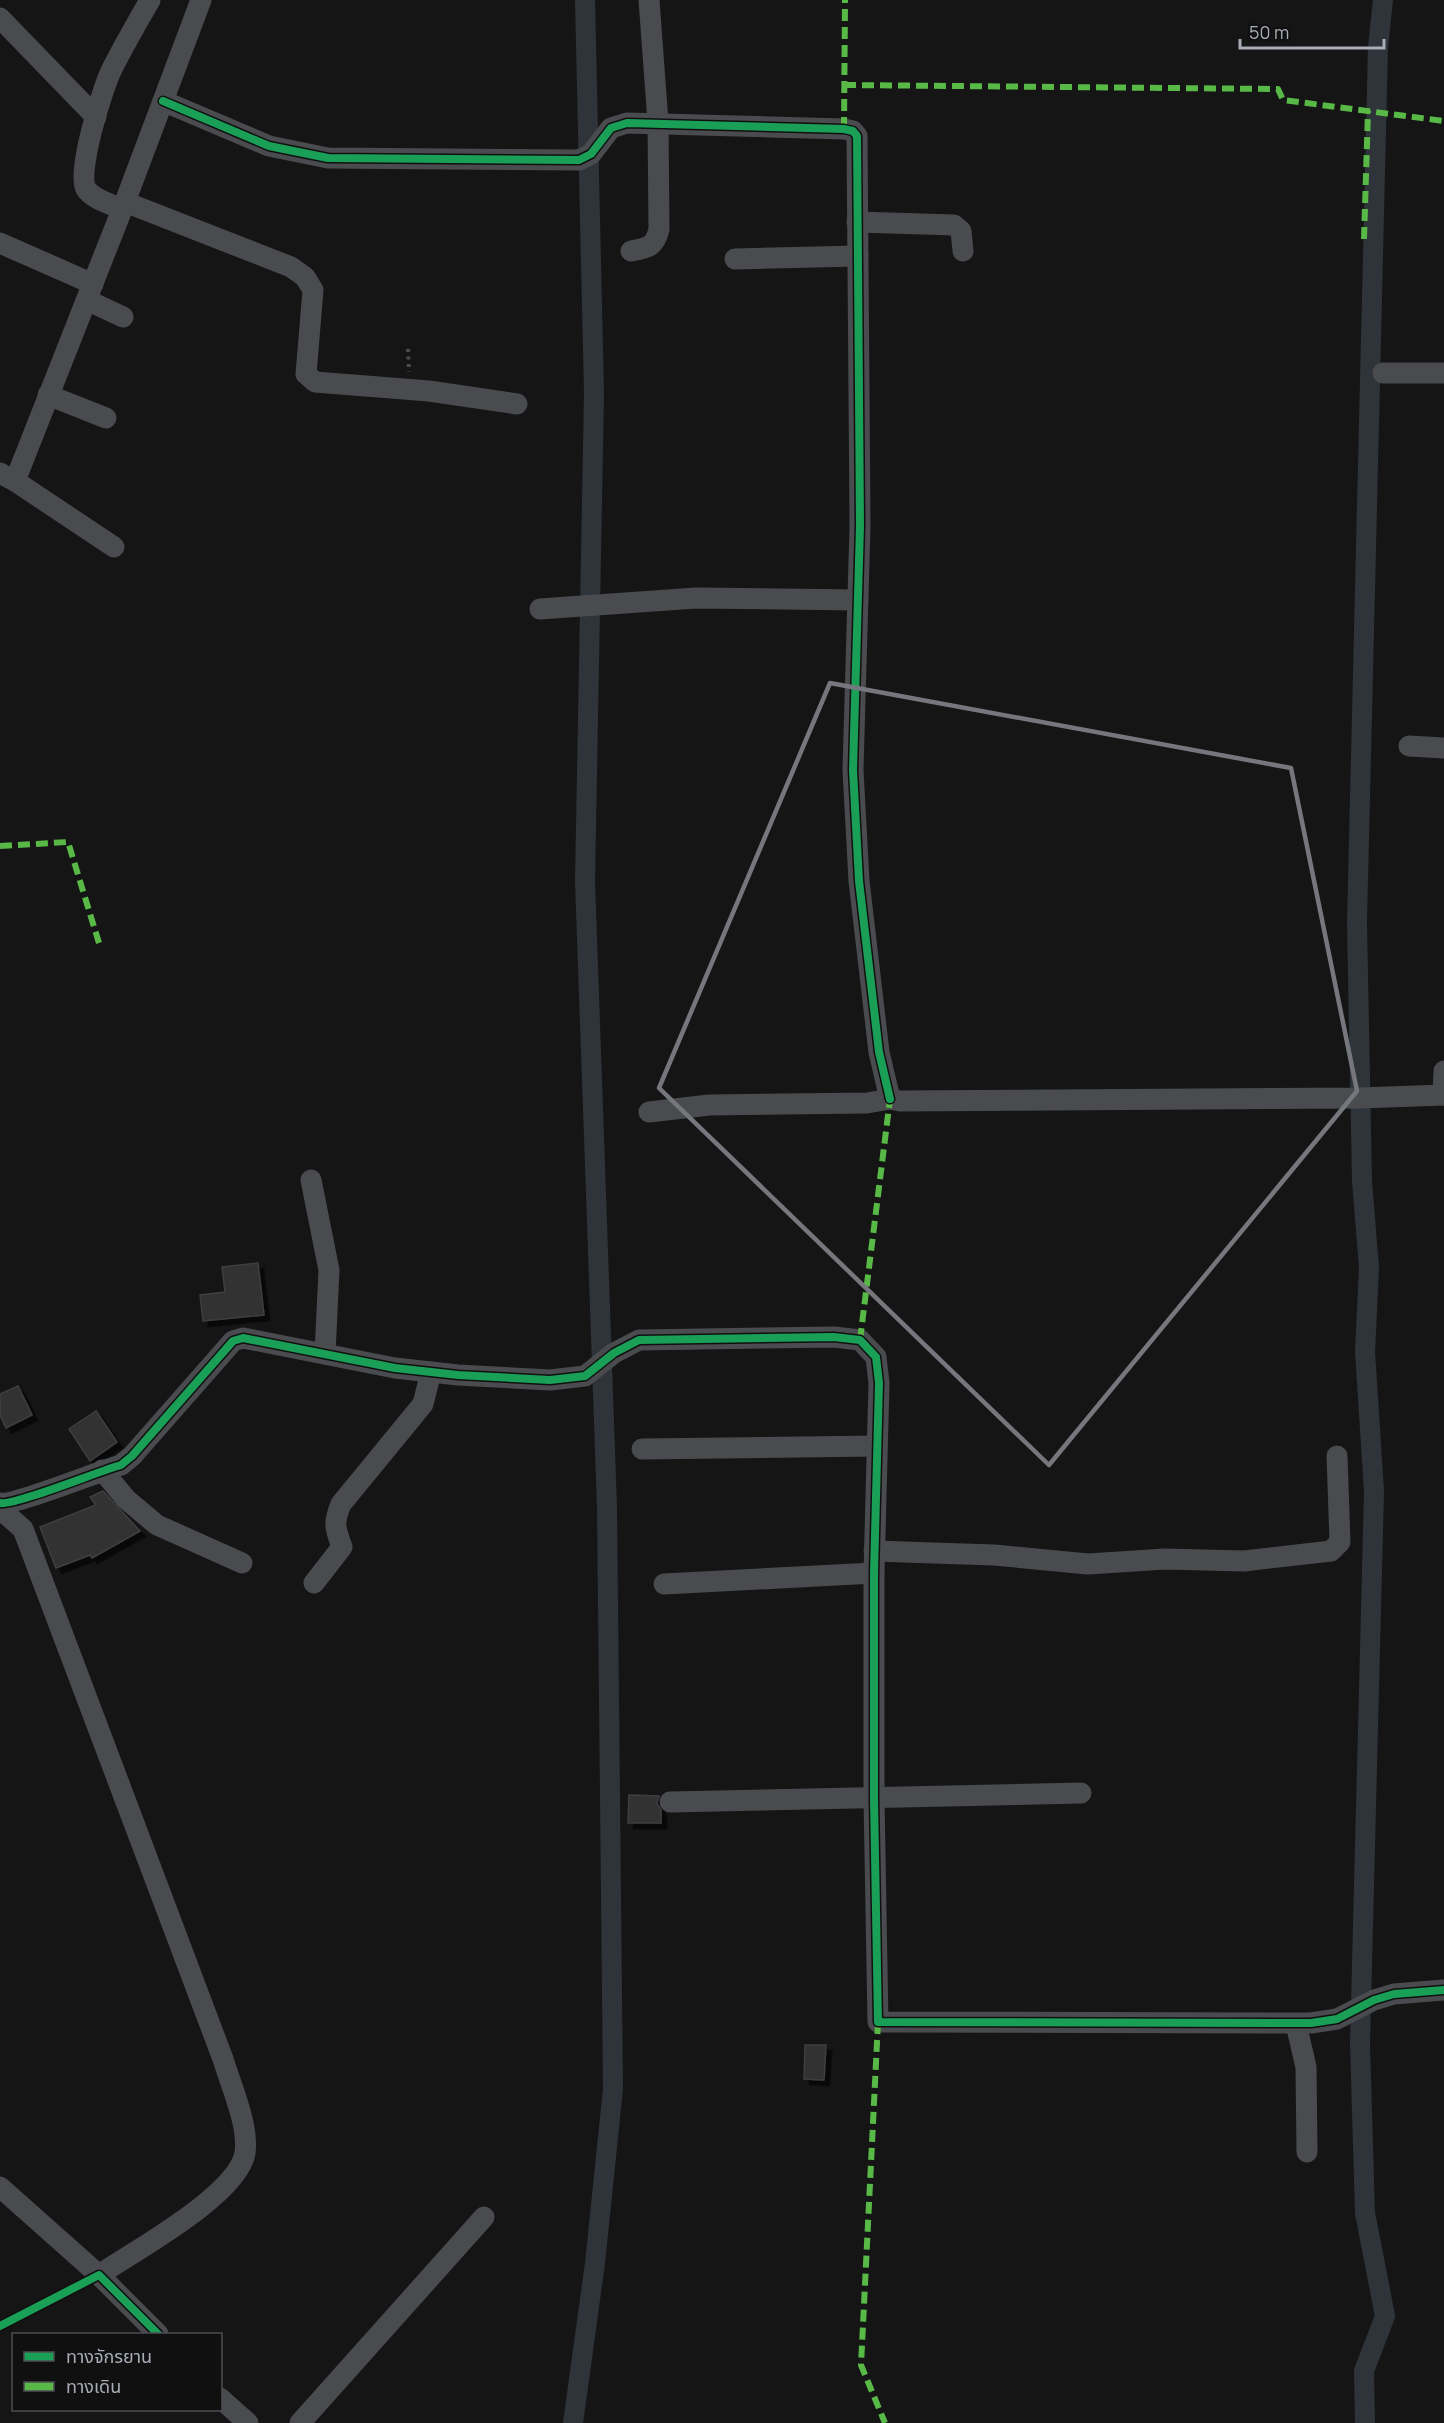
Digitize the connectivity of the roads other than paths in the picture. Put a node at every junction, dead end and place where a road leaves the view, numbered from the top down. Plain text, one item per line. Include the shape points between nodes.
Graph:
1 (150, 0) edge
2 (201, 0) edge
3 (649, 0) edge
4 (0, 18) edge
5 (163, 101) junction
6 (96, 117) junction
7 (658, 123) junction
8 (124, 206) junction
9 (858, 222) junction
10 (0, 243) edge
11 (631, 251) dead end
12 (963, 251) dead end
13 (858, 256) junction
14 (735, 259) dead end
15 (90, 292) junction
16 (123, 317) dead end
17 (1383, 373) dead end
18 (1444, 373) edge
19 (48, 395) junction
20 (517, 404) dead end
21 (106, 418) dead end
22 (8, 477) edge
23 (114, 547) dead end
24 (858, 600) junction
25 (540, 609) dead end
26 (1409, 746) dead end
27 (1444, 748) edge
28 (1444, 1071) edge
29 (1443, 1095) edge
30 (890, 1099) junction
31 (649, 1112) dead end
32 (311, 1180) dead end
33 (325, 1354) junction
34 (431, 1372) junction
35 (877, 1446) junction
36 (642, 1449) dead end
37 (1337, 1456) dead end
38 (102, 1470) junction
39 (0, 1503) edge
40 (0, 1509) edge
41 (874, 1551) junction
42 (242, 1563) dead end
43 (874, 1573) junction
44 (314, 1583) dead end
45 (664, 1584) dead end
46 (1082, 1793) dead end
47 (874, 1799) junction
48 (670, 1802) dead end
49 (1444, 1990) edge
50 (1296, 2024) junction
51 (1307, 2152) dead end
52 (0, 2187) edge
53 (484, 2217) dead end
54 (99, 2275) junction
55 (157, 2333) edge
56 (222, 2400) edge
57 (248, 2423) edge
58 (300, 2423) edge

1 - 6 street via 111,71
2 - 5 street
3 - 7 street
4 - 6 street
5 - 7 street via 269,146 328,158 579,160 591,154 611,128 627,123
5 - 8 street
6 - 8 street via 84,181 98,199
7 - 9 street via 853,131
7 - 11 street via 659,229 656,242 650,247
8 - 15 street
8 - 20 street via 291,267 305,277 313,290 306,374 315,382 429,391
9 - 12 street via 954,225 961,231
9 - 13 street
10 - 15 street
13 - 14 street
13 - 24 street
15 - 16 street
15 - 19 street
17 - 18 street
19 - 21 street
19 - 22 street
22 - 23 street
24 - 25 street via 696,598
24 - 30 street via 853,770 859,870 879,1052
26 - 27 street
28 - 29 street
29 - 30 street
30 - 31 street via 867,1103 709,1105
32 - 33 street via 329,1270
33 - 34 street
33 - 38 street via 263,1340 233,1341 132,1456 121,1465
34 - 35 street via 550,1380 585,1376 614,1353 639,1340 860,1340 876,1357
34 - 44 street via 423,1404 341,1504 335,1529 342,1547
35 - 36 street
35 - 41 street
37 - 41 street via 1340,1542 1331,1551 1244,1561 1165,1559 1088,1564 994,1555
38 - 39 street
38 - 42 street via 126,1499 157,1525
40 - 54 street via 23,1529 223,2059 244,2132 244,2154 234,2176 207,2204
41 - 43 street
43 - 45 street
43 - 47 street
46 - 47 street
47 - 48 street
47 - 50 street via 878,2022
49 - 50 street via 1411,1991 1374,2000 1337,2019
50 - 51 street via 1306,2067
52 - 54 street
53 - 58 street
54 - 55 street
56 - 57 street

